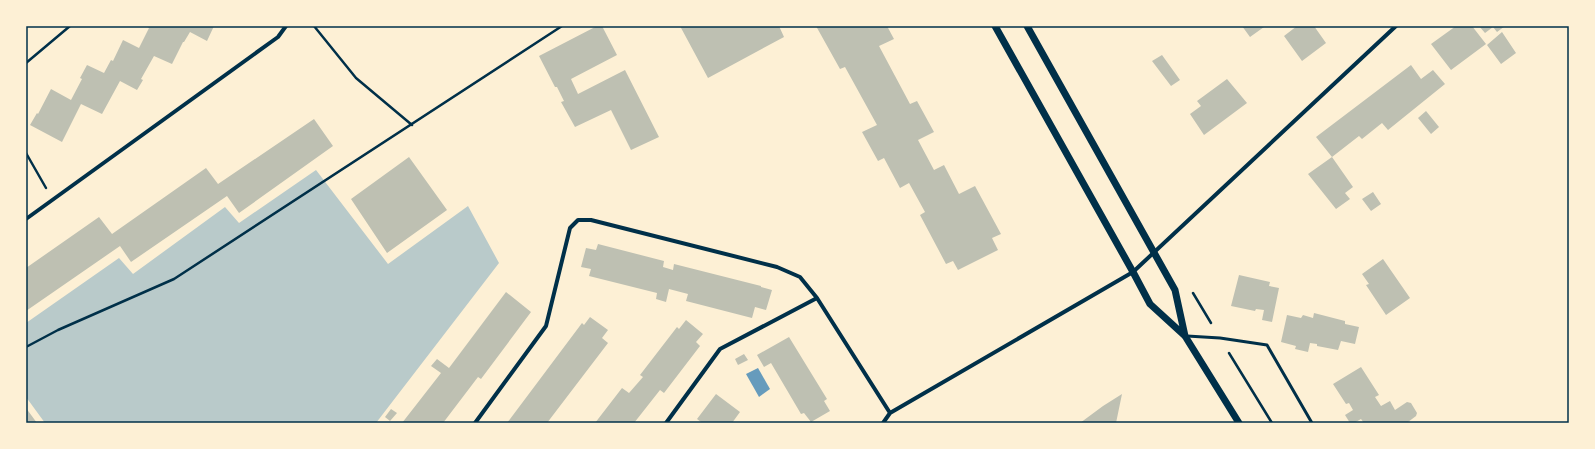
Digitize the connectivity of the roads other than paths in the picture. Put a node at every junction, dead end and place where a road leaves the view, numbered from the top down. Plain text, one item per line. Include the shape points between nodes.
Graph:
1 (286, 26) edge
2 (995, 26) edge
3 (1027, 26) edge
4 (1396, 26) edge
5 (26, 219) edge
6 (1154, 253) junction
7 (1133, 272) junction
8 (817, 298) junction
9 (1185, 336) junction
10 (890, 414) junction
11 (475, 423) edge
12 (666, 423) edge
13 (883, 423) edge
14 (1239, 423) edge
15 (1312, 423) edge

1 - 5 street via 278,37
2 - 7 street
3 - 6 street
4 - 6 street
6 - 7 street
6 - 9 street via 1175,290
7 - 9 street via 1150,304
7 - 10 street
8 - 10 street
8 - 11 street via 800,277 777,266 591,220 578,220 570,228 546,326
8 - 12 street via 720,349
9 - 14 street
9 - 15 lane via 1267,345
10 - 13 street

